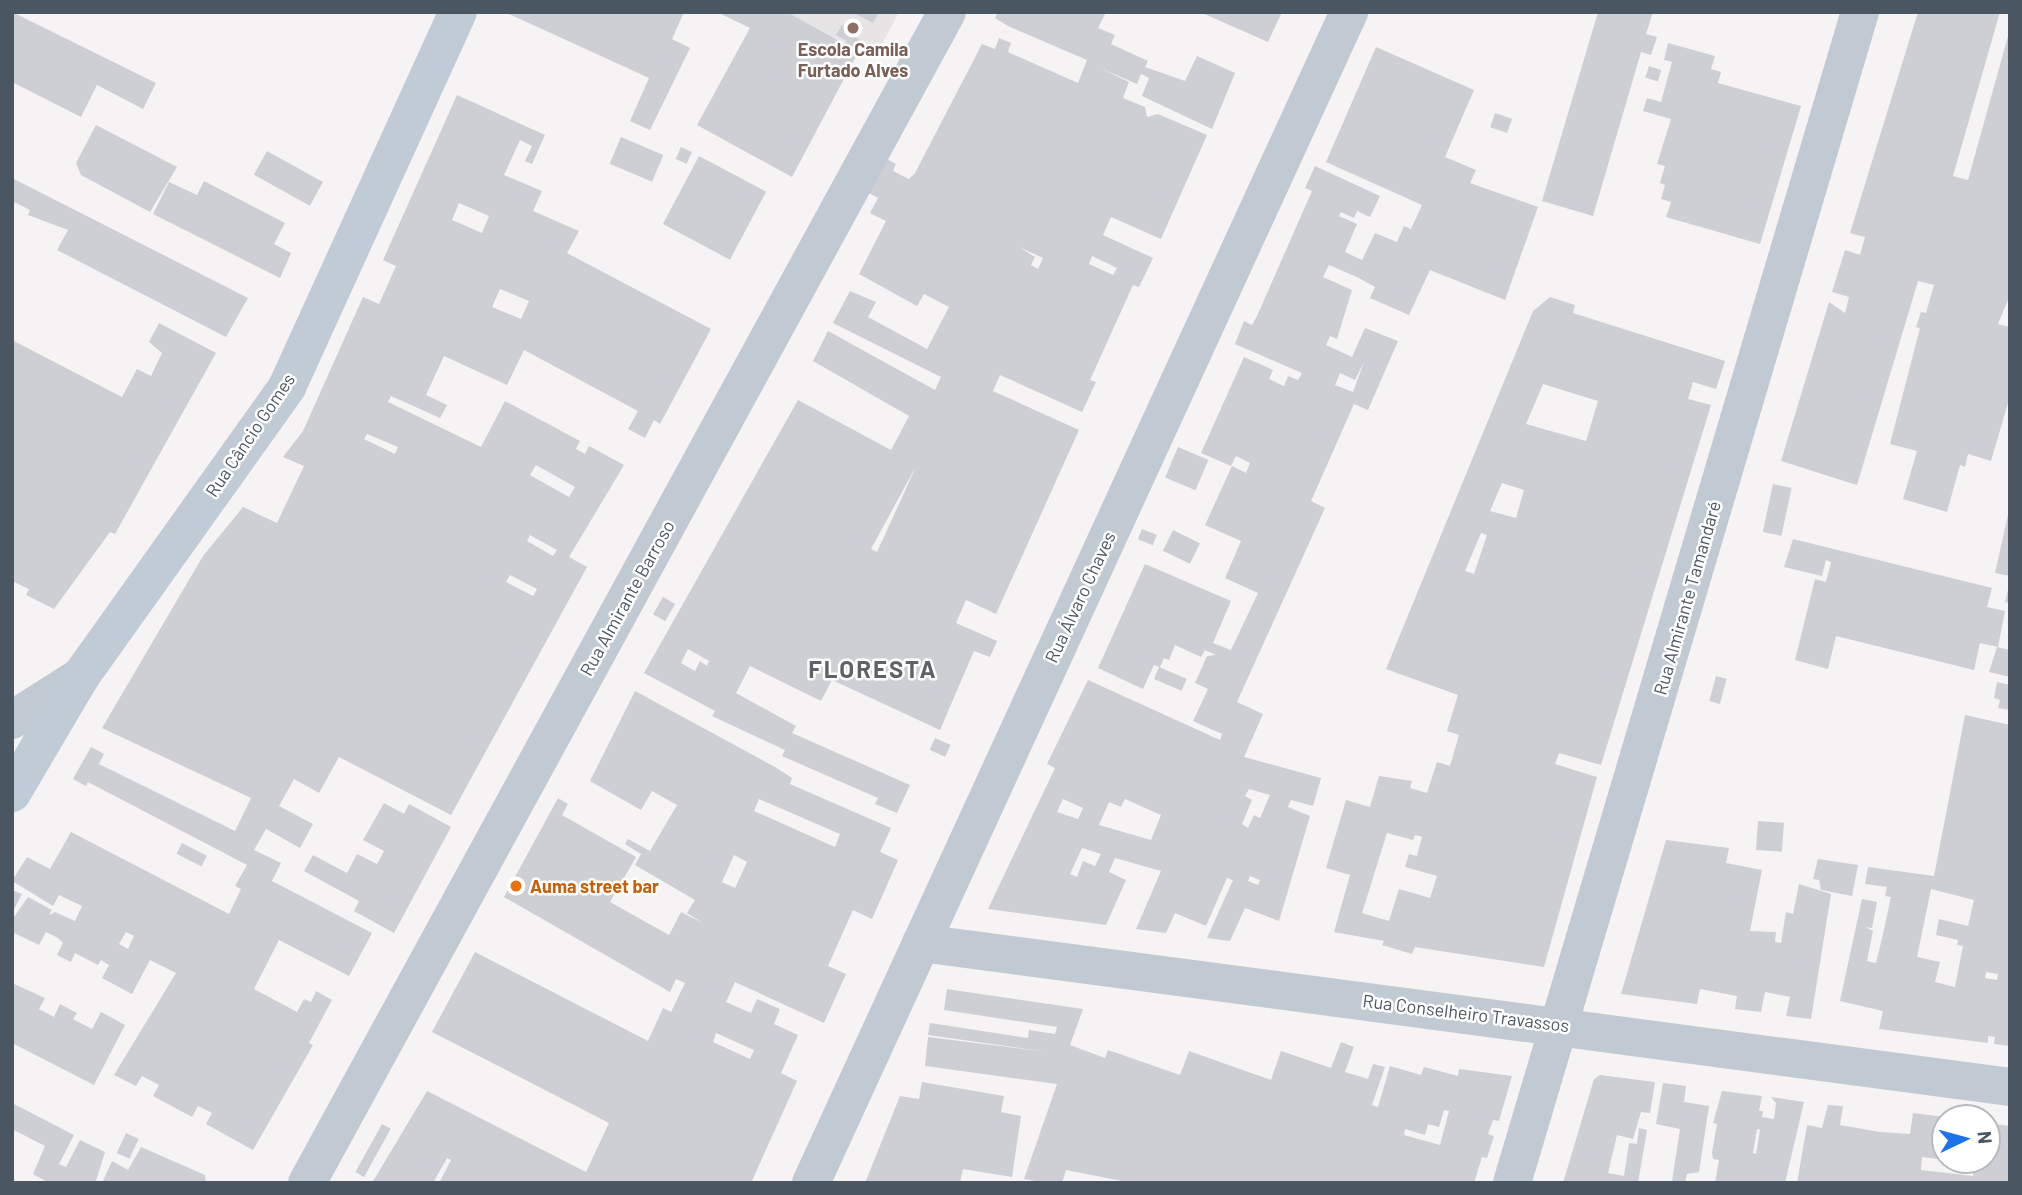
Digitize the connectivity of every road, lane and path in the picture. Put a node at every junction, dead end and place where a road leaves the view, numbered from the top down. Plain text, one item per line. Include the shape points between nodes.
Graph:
1 (458, 12) edge
2 (947, 12) edge
3 (1349, 12) edge
4 (1860, 12) edge
5 (81, 676) junction
6 (12, 720) edge
7 (15, 782) edge
8 (921, 943) junction
9 (1560, 1025) junction
10 (2010, 1087) edge
11 (307, 1183) edge
12 (811, 1183) edge
13 (1512, 1183) edge

1 - 5 street, Rua Câncio Gomes via 288,387
2 - 11 street, Rua Almirante Barroso
3 - 8 street, Rua Álvaro Chaves
4 - 9 street, Rua Almirante Tamandaré
5 - 6 street
5 - 7 street, Rua Câncio Gomes
8 - 9 street, Rua Conselheiro Travassos
8 - 12 street, Rua Álvaro Chaves
9 - 10 street, Rua Conselheiro Travassos
9 - 13 street, Rua Almirante Tamandaré

